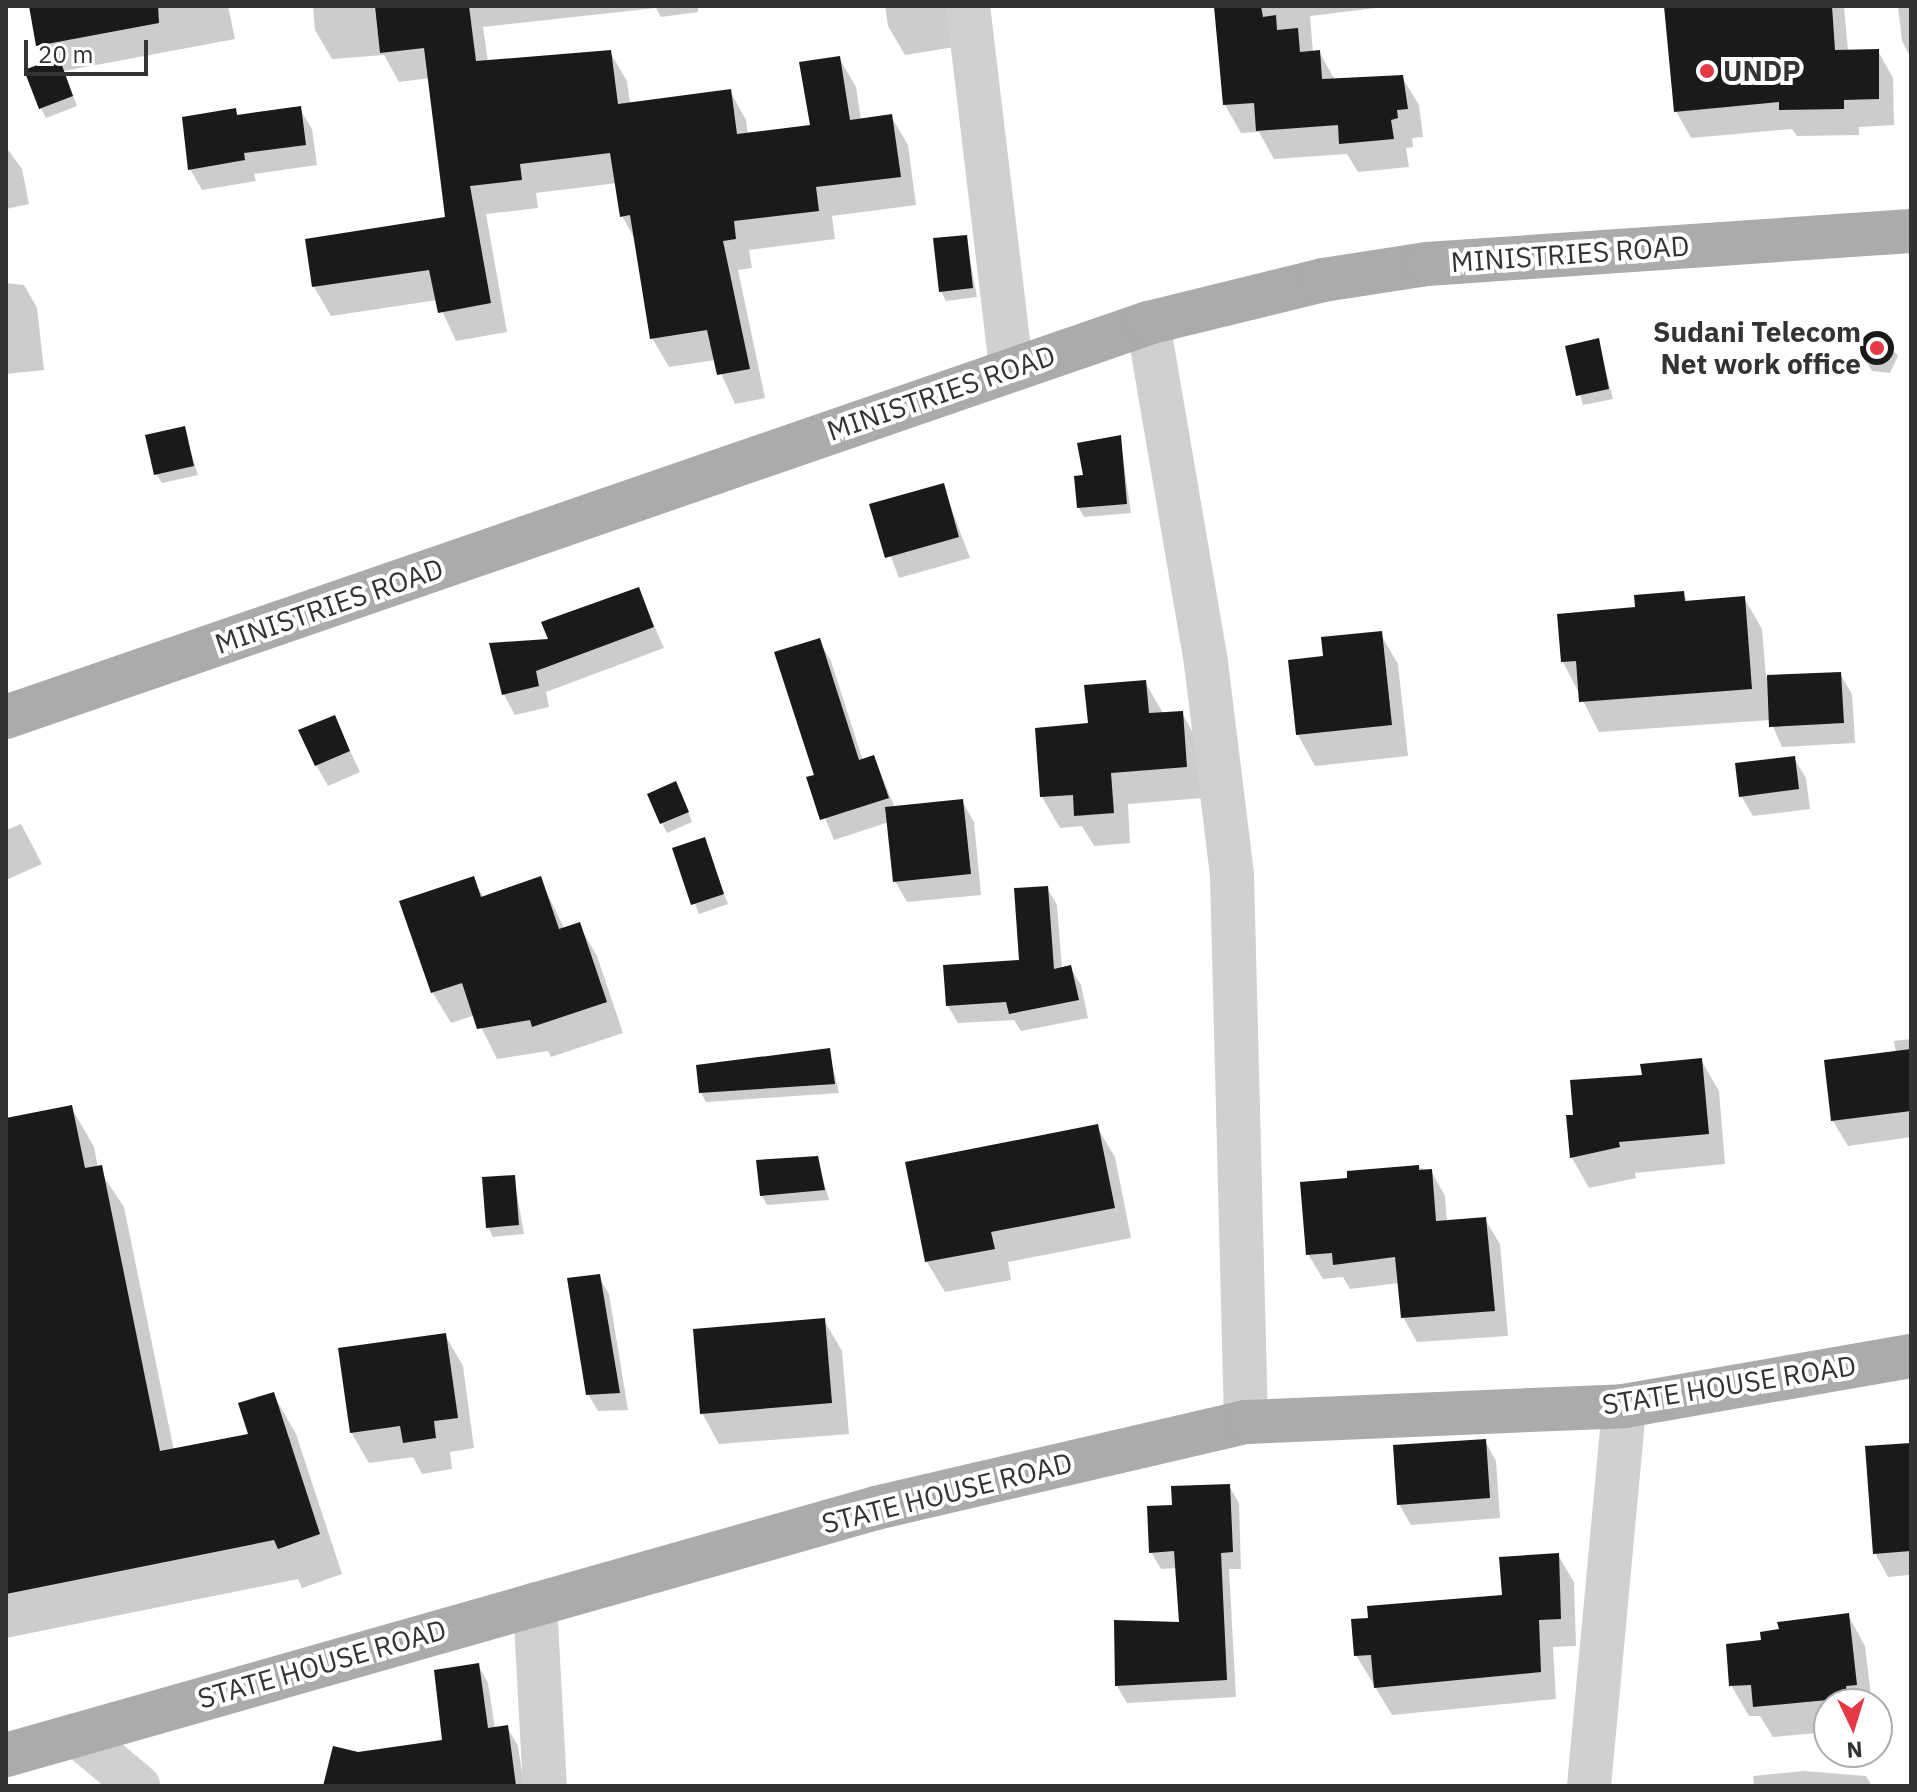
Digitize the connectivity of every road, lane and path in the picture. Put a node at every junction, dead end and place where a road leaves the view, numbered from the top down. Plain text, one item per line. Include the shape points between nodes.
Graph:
1 (968, 6) edge
2 (1911, 231) edge
3 (1148, 323) junction
4 (1011, 368) junction
5 (6, 717) edge
6 (1911, 1356) edge
7 (1624, 1406) junction
8 (1246, 1422) junction
9 (535, 1604) junction
10 (77, 1735) junction
11 (6, 1755) edge
12 (138, 1786) edge
13 (545, 1786) edge
14 (1589, 1786) edge

1 - 4 street
2 - 3 main road, MINISTRIES ROAD via 1427,264 1323,280
3 - 4 main road, MINISTRIES ROAD
3 - 8 street via 1206,663 1232,875
4 - 5 main road, MINISTRIES ROAD
6 - 7 main road, STATE HOUSE ROAD
7 - 8 main road, STATE HOUSE ROAD
7 - 14 street
8 - 9 main road, STATE HOUSE ROAD via 876,1508
9 - 10 main road, STATE HOUSE ROAD
9 - 13 street
10 - 11 main road, STATE HOUSE ROAD
10 - 12 street

